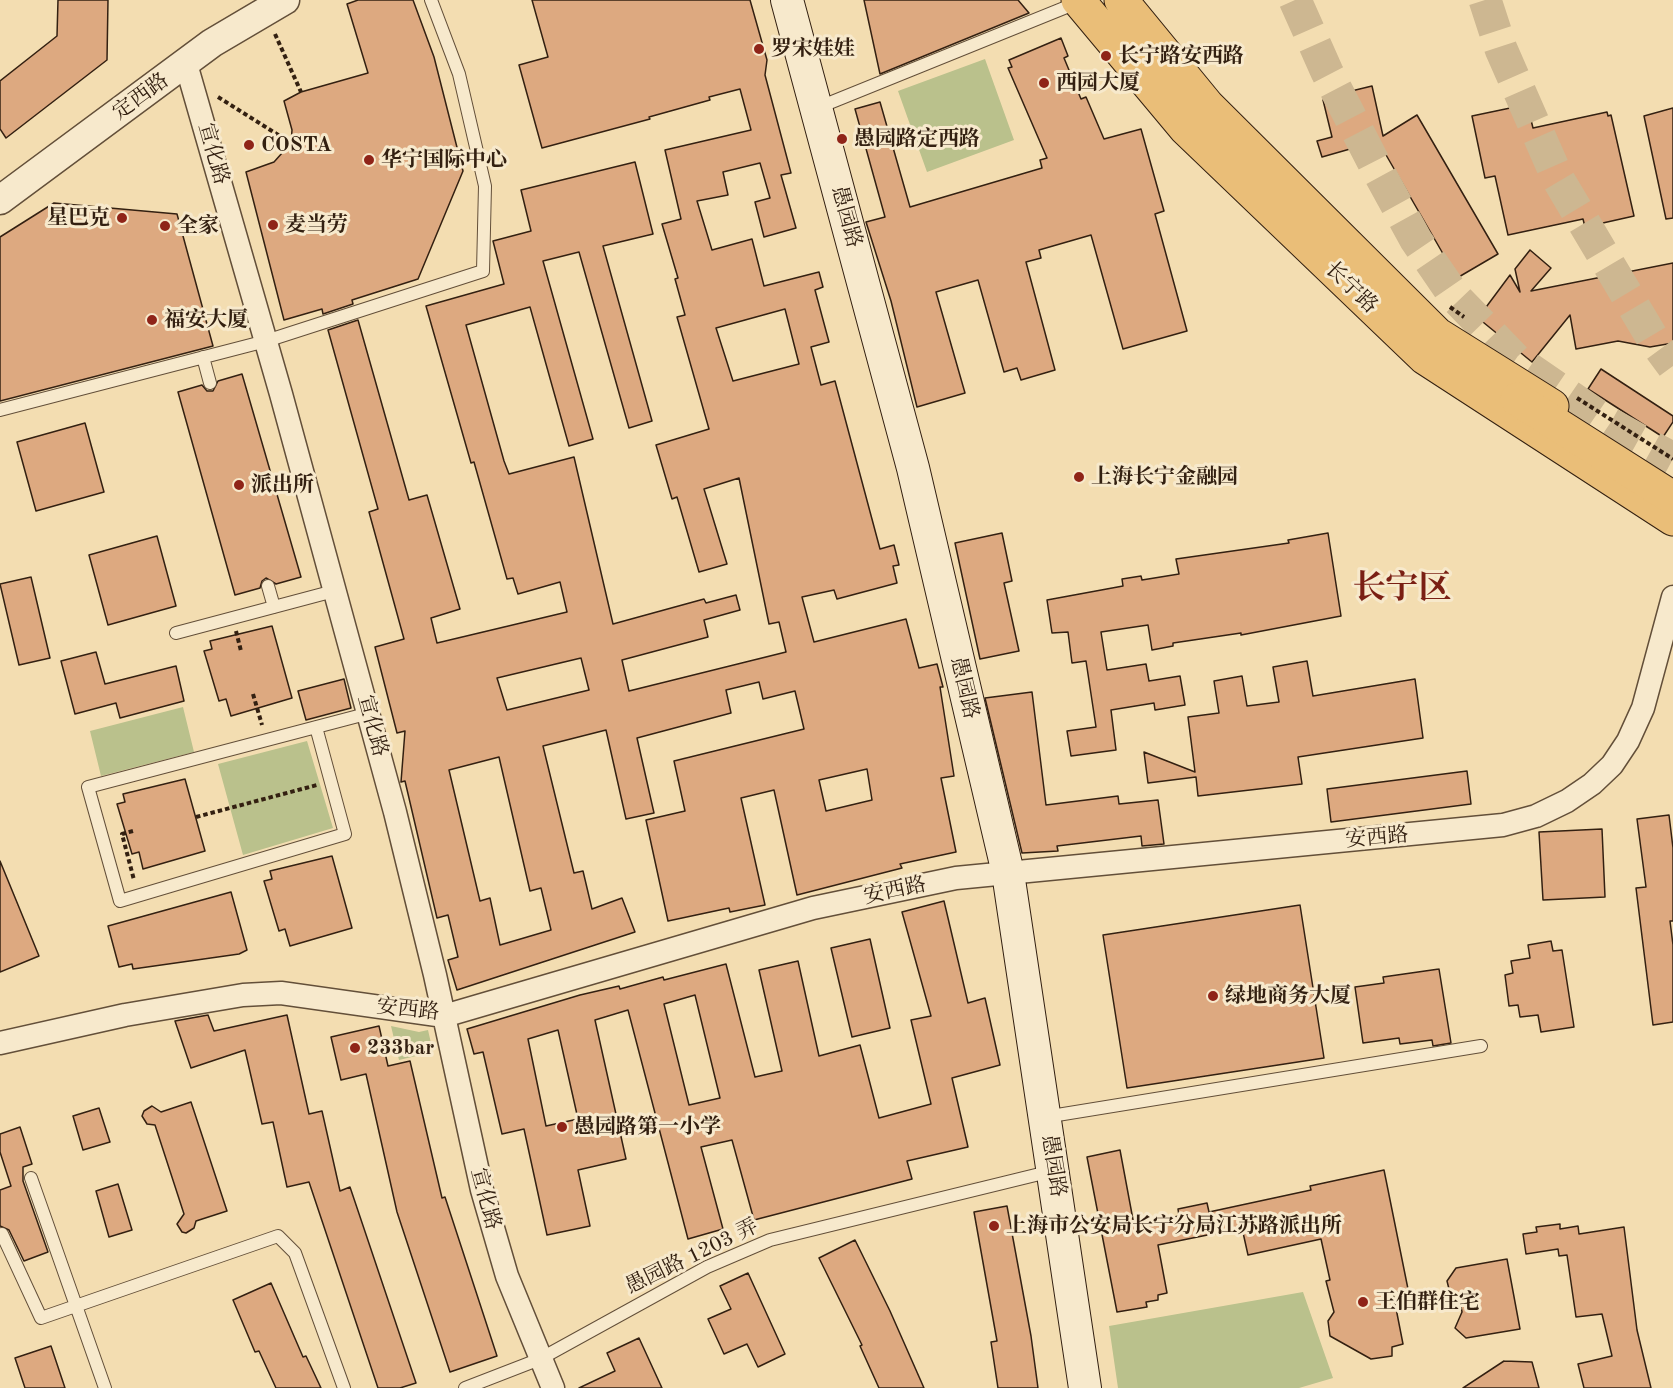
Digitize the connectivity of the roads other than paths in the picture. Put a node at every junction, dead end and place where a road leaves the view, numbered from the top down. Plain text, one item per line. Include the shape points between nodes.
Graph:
1 (285, 0) edge
2 (432, 0) edge
3 (787, 0) edge
4 (1120, 0) edge
5 (1079, 1) edge
6 (186, 64) junction
7 (816, 108) junction
8 (0, 200) edge
9 (266, 341) junction
10 (203, 357) junction
11 (210, 383) dead end
12 (1517, 399) dead end
13 (0, 410) edge
14 (1673, 482) edge
15 (1673, 498) edge
16 (1673, 519) edge
17 (268, 586) dead end
18 (334, 591) junction
19 (1673, 597) edge
20 (274, 607) junction
21 (176, 633) dead end
22 (368, 714) junction
23 (316, 728) junction
24 (1008, 873) junction
25 (444, 1016) junction
26 (0, 1043) edge
27 (1481, 1046) dead end
28 (1045, 1117) junction
29 (1054, 1170) junction
30 (31, 1178) dead end
31 (2, 1234) dead end
32 (76, 1305) junction
33 (540, 1359) junction
34 (105, 1388) edge
35 (344, 1388) edge
36 (465, 1388) edge
37 (553, 1388) edge
38 (1085, 1388) edge

1 - 6 street, 定西路 via 235,28
2 - 9 lane via 459,74 485,186 483,271
3 - 7 main road, 愚园路
4 - 14 main road, 长宁路 via 1208,106 1437,334
5 - 7 lane
5 - 16 main road, 长宁路 via 1185,128 1425,358
6 - 8 street, 定西路
6 - 9 street, 宣化路
7 - 24 main road, 愚园路 via 913,468
9 - 10 lane
9 - 18 street, 宣化路
10 - 11 lane
10 - 13 lane
12 - 15 main road
17 - 20 lane
18 - 20 lane
18 - 22 street, 宣化路
19 - 24 street, 安西路 via 1654,674 1628,741 1612,765 1592,784 1536,816 1474,829
20 - 21 lane
22 - 23 lane
22 - 25 street, 宣化路
23 - 23 lane via 88,787 120,901 345,834
24 - 25 street, 安西路 via 956,878 813,908
24 - 28 main road, 愚园路
25 - 26 street, 安西路 via 281,993 243,995 125,1015
25 - 33 street, 宣化路 via 491,1221 507,1276
27 - 28 lane
28 - 29 main road, 愚园路
29 - 33 lane, 愚园路 1203 弄 via 770,1240 707,1267
29 - 38 main road, 愚园路
30 - 32 lane
31 - 32 lane via 41,1318
32 - 34 lane
32 - 35 lane via 278,1236 295,1253
33 - 36 lane, 愚园路 1203 弄
33 - 37 street, 宣化路

